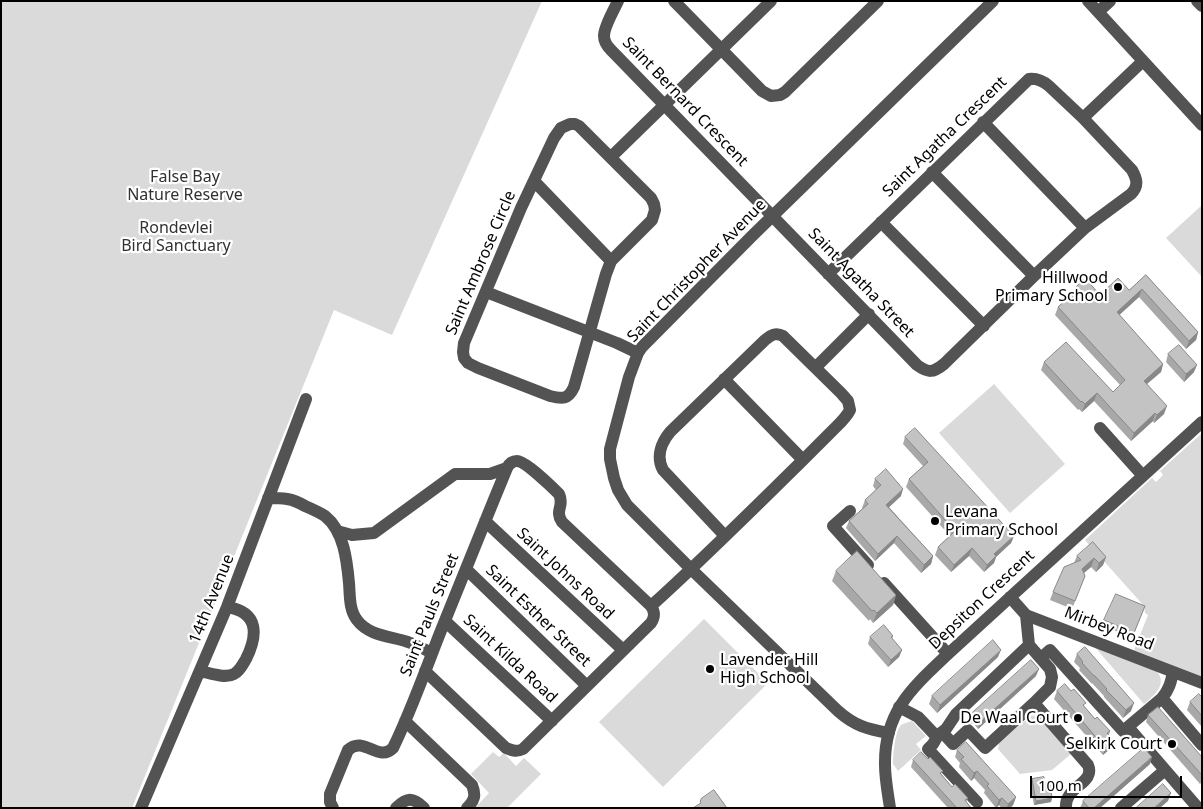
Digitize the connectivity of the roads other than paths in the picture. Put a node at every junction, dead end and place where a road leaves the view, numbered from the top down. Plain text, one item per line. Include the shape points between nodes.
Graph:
1 (618, 1) edge
2 (674, 1) edge
3 (771, 1) edge
4 (878, 1) edge
5 (993, 1) edge
6 (1088, 1) edge
7 (1110, 1) edge
8 (1197, 1) edge
9 (1202, 6) edge
10 (1098, 12) junction
11 (721, 49) junction
12 (1143, 61) junction
13 (664, 105) junction
14 (1083, 118) junction
15 (1201, 121) edge
16 (983, 122) junction
17 (611, 157) junction
18 (932, 172) junction
19 (534, 181) junction
20 (773, 216) junction
21 (881, 222) junction
22 (1085, 228) junction
23 (611, 261) junction
24 (828, 274) junction
25 (1034, 276) junction
26 (486, 292) junction
27 (869, 314) junction
28 (984, 326) junction
29 (590, 332) junction
30 (638, 353) junction
31 (816, 367) junction
32 (927, 370) joint
33 (724, 379) junction
34 (306, 399) dead end
35 (1202, 422) edge
36 (1100, 428) dead end
37 (803, 460) junction
38 (506, 468) junction
39 (1142, 476) junction
40 (268, 498) junction
41 (850, 511) dead end
42 (485, 521) junction
43 (337, 531) junction
44 (725, 536) junction
45 (466, 569) junction
46 (691, 569) junction
47 (1010, 597) junction
48 (650, 606) junction
49 (227, 607) junction
50 (1026, 615) junction
51 (445, 621) junction
52 (1029, 645) junction
53 (623, 650) junction
54 (432, 653) junction
55 (948, 654) junction
56 (1041, 658) junction
57 (425, 670) junction
58 (200, 671) junction
59 (1173, 672) junction
60 (1202, 683) edge
61 (587, 686) junction
62 (1162, 698) junction
63 (1034, 703) junction
64 (899, 707) junction
65 (405, 721) junction
66 (552, 721) junction
67 (1128, 726) junction
68 (889, 734) junction
69 (939, 735) junction
70 (1202, 745) edge
71 (1165, 770) junction
72 (977, 802) dead end
73 (141, 808) edge
74 (333, 808) edge
75 (396, 808) edge
76 (424, 808) edge
77 (467, 808) edge
78 (890, 808) edge
79 (1066, 808) edge
80 (1121, 808) edge
81 (1198, 808) edge

1 - 13 street, Saint Bernard Crescent via 605,30 607,45
2 - 11 street
3 - 11 street
4 - 11 street via 785,92 776,96 762,91
5 - 20 street, Saint Christopher Avenue
6 - 10 street
7 - 10 street
8 - 9 street
10 - 12 street
11 - 13 street
12 - 14 street
12 - 15 street
13 - 17 street
13 - 20 street, Saint Bernard Crescent
14 - 16 street, Saint Agatha Crescent via 1049,86 1032,79 1026,80
14 - 22 street, Saint Agatha Crescent via 1132,170 1137,184 1124,200
16 - 18 street, Saint Agatha Crescent
16 - 22 street
17 - 19 street, Saint Ambrose Circle via 579,126 570,124 557,132
17 - 23 street, Saint Ambrose Circle via 651,198 655,210 652,220
18 - 21 street, Saint Agatha Crescent
18 - 25 street
19 - 23 street
19 - 26 street, Saint Ambrose Circle
20 - 24 street, Saint Agatha Street
20 - 30 street, Saint Christopher Avenue
21 - 24 street, Saint Agatha Crescent
21 - 28 street
22 - 25 street, Saint Agatha Crescent
23 - 29 street, Saint Ambrose Circle
24 - 27 street, Saint Agatha Street
25 - 28 street, Saint Agatha Crescent
26 - 29 street
26 - 29 street, Saint Ambrose Circle via 464,343 464,358 468,363 502,378 550,396 565,398 574,387
27 - 31 street
27 - 32 street, Saint Agatha Street via 917,365
28 - 32 street, Saint Agatha Crescent via 938,369
29 - 30 street
30 - 46 street, Saint Christopher Avenue via 610,450 611,468 627,505
31 - 33 street via 783,336 775,334
31 - 37 street via 848,401 850,410
33 - 37 street
33 - 44 street via 665,438 659,460 663,470
34 - 40 street, 14th Avenue
35 - 39 street, Depsiton Crescent
36 - 39 street
37 - 44 street
38 - 42 street, Saint Pauls Street
38 - 43 street via 490,474 455,474 374,533 352,535
38 - 48 street via 512,462 521,462 560,494 562,501 558,516 562,522
39 - 47 street, Depsiton Crescent
40 - 43 street via 288,499 316,510
40 - 49 street, 14th Avenue
41 - 55 street via 833,526
42 - 45 street, Saint Pauls Street
42 - 53 street, Saint Johns Road
43 - 54 street via 343,546 352,611 356,618 376,633
44 - 46 street
45 - 51 street, Saint Pauls Street
45 - 61 street, Saint Esther Street
46 - 48 street
46 - 68 street, Saint Christopher Avenue via 845,717 860,726
47 - 50 street, Mirbey Road
47 - 55 street, Depsiton Crescent
48 - 53 street via 654,613 653,621
49 - 58 street, 14th Avenue
49 - 58 street via 239,609 251,620 254,632 249,653 236,674
50 - 52 street
50 - 59 street, Mirbey Road
51 - 54 street, Saint Pauls Street
51 - 66 street, Saint Kilda Road
52 - 56 street
52 - 69 street via 956,714
53 - 61 street
54 - 57 street, Saint Pauls Street
55 - 64 street, Depsiton Crescent via 919,681
56 - 63 street via 1050,669 1052,682
56 - 67 street via 1050,650 1123,731
57 - 65 street, Saint Pauls Street
57 - 66 street via 512,751 524,749
58 - 73 street, 14th Avenue
59 - 60 street, Mirbey Road
59 - 62 street
61 - 66 street
62 - 67 street
62 - 70 street
63 - 69 street via 985,748 968,730 953,744
63 - 79 street via 1090,770 1087,779 1066,798
64 - 68 street, Depsiton Crescent
64 - 69 street via 918,717
65 - 74 street, Saint Pauls Street via 390,751 381,753 362,745 348,750 330,794
65 - 77 street via 472,785 474,800
67 - 71 street
68 - 78 street, Depsiton Crescent via 885,767
69 - 72 street via 928,748
71 - 80 street
71 - 81 street
75 - 76 street via 406,799

